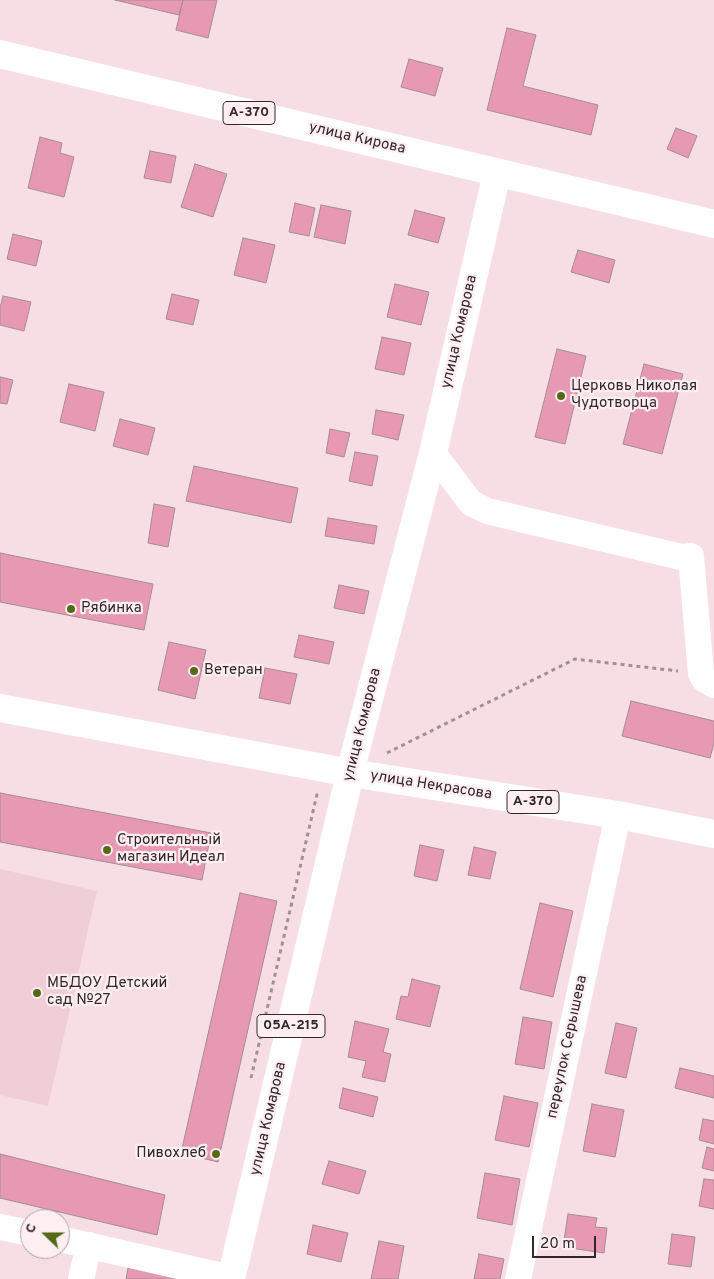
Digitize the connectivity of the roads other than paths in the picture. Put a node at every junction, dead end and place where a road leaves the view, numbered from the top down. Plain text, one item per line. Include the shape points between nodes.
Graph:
1 (0, 54) edge
2 (497, 172) junction
3 (714, 224) edge
4 (433, 453) junction
5 (707, 680) edge
6 (0, 708) edge
7 (351, 773) junction
8 (618, 815) junction
9 (714, 834) edge
10 (0, 1227) edge
11 (20, 1231) edge
12 (70, 1241) edge
13 (89, 1245) junction
14 (81, 1279) edge
15 (231, 1279) edge
16 (518, 1279) edge

1 - 2 main road, улица Кирова / А-370
2 - 3 main road, улица Кирова / А-370
2 - 4 main road, улица Комарова
4 - 5 lane via 471,503 486,511 681,557 691,556
4 - 7 main road, улица Комарова
6 - 7 main road, улица Некрасова / А-370
7 - 8 main road, улица Некрасова / А-370
7 - 15 main road, улица Комарова / 05А-215
8 - 9 main road, улица Некрасова / А-370
8 - 16 lane, переулок Серышева
10 - 11 lane
12 - 13 lane
13 - 14 lane
13 - 15 lane

